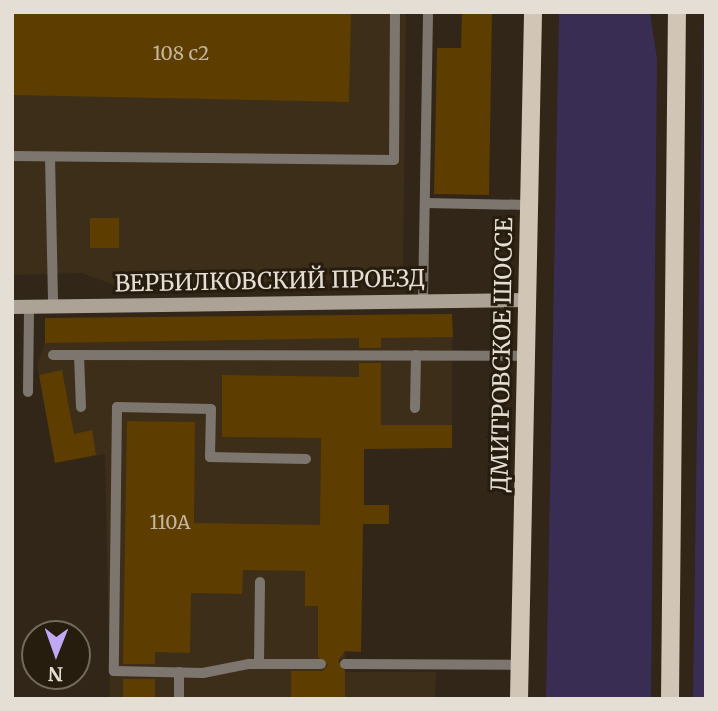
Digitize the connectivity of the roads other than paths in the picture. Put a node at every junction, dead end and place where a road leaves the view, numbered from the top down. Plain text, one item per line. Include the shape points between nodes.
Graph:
1 (395, 12) edge
2 (428, 12) edge
3 (533, 12) edge
4 (677, 12) edge
5 (12, 156) edge
6 (50, 157) junction
7 (425, 203) junction
8 (529, 205) junction
9 (528, 300) junction
10 (423, 301) junction
11 (29, 306) junction
12 (52, 306) junction
13 (12, 307) edge
14 (52, 355) dead end
15 (79, 355) junction
16 (416, 355) junction
17 (526, 356) junction
18 (28, 392) dead end
19 (81, 407) dead end
20 (415, 408) dead end
21 (306, 458) dead end
22 (260, 582) dead end
23 (260, 663) junction
24 (321, 664) dead end
25 (345, 664) dead end
26 (520, 665) junction
27 (179, 672) junction
28 (179, 699) edge
29 (519, 699) edge
30 (670, 699) edge

1 - 6 lane via 394,160
2 - 7 lane
3 - 8 main road, ДМИТРОВСКОЕ ШОССЕ
4 - 30 main road
5 - 6 lane
6 - 12 lane
7 - 8 lane
7 - 10 lane
8 - 9 main road, ДМИТРОВСКОЕ ШОССЕ
9 - 10 street, ВЕРБИЛКОВСКИЙ ПРОЕЗД
9 - 17 main road, ДМИТРОВСКОЕ ШОССЕ
10 - 12 street, ВЕРБИЛКОВСКИЙ ПРОЕЗД
11 - 12 street, ВЕРБИЛКОВСКИЙ ПРОЕЗД
11 - 13 street, ВЕРБИЛКОВСКИЙ ПРОЕЗД
11 - 18 lane
14 - 15 lane
15 - 16 lane
15 - 19 lane
16 - 17 lane
16 - 20 lane
17 - 26 main road, ДМИТРОВСКОЕ ШОССЕ
21 - 27 lane via 210,457 211,409 117,407 114,671
22 - 23 lane
23 - 24 lane
23 - 27 lane
25 - 26 lane
26 - 29 main road, ДМИТРОВСКОЕ ШОССЕ
27 - 28 lane

